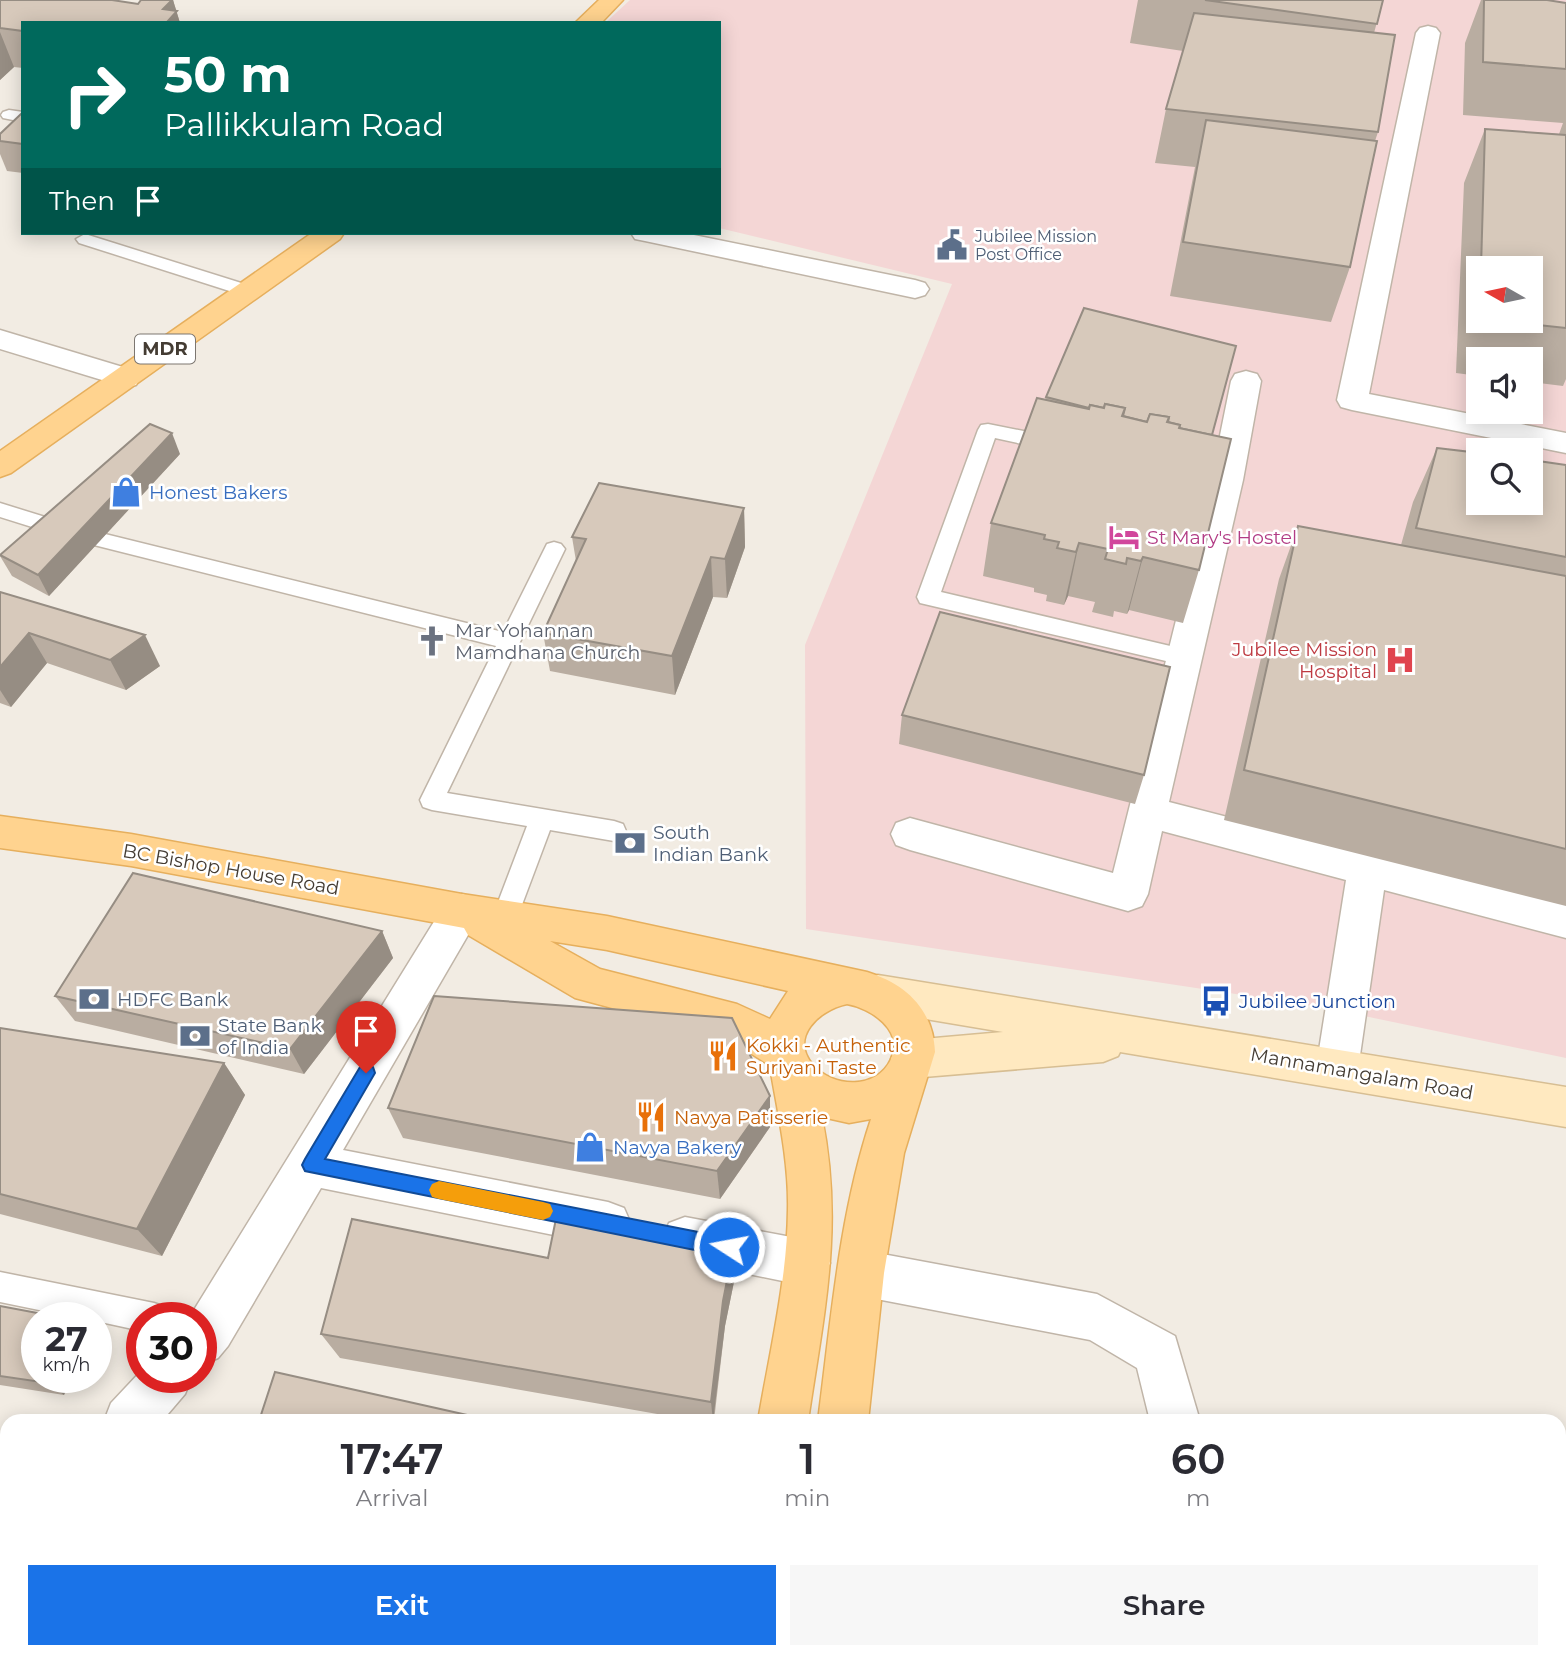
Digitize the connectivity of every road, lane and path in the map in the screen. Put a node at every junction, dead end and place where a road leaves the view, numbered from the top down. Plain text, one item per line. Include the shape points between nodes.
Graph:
1 (612, 0) edge
2 (589, 21) edge
3 (1428, 33) dead end
4 (327, 235) edge
5 (655, 235) edge
6 (85, 239) dead end
7 (915, 289) dead end
8 (248, 291) junction
9 (0, 339) edge
10 (125, 378) junction
11 (1246, 381) dead end
12 (1566, 443) edge
13 (1068, 447) edge
14 (0, 466) edge
15 (0, 510) edge
16 (64, 530) edge
17 (101, 540) dead end
18 (554, 549) dead end
19 (508, 641) junction
20 (1184, 657) junction
21 (1148, 812) junction
22 (542, 819) junction
23 (614, 831) dead end
24 (0, 832) edge
25 (910, 834) dead end
26 (1367, 870) junction
27 (462, 911) junction
28 (505, 918) junction
29 (1566, 921) edge
30 (863, 990) junction
31 (1158, 1038) junction
32 (788, 1061) junction
33 (910, 1065) junction
34 (1337, 1069) junction
35 (1566, 1107) edge
36 (312, 1165) junction
37 (807, 1263) junction
38 (861, 1273) junction
39 (0, 1287) edge
40 (126, 1312) edge
41 (217, 1313) edge
42 (154, 1393) edge
43 (135, 1414) edge
44 (784, 1414) edge
45 (844, 1414) edge
46 (1173, 1414) edge

1 - 2 main road
3 - 12 street via 1352,400
4 - 8 main road, MDR
5 - 7 street
6 - 8 lane
8 - 10 main road, MDR
9 - 10 street
10 - 14 main road, MDR
11 - 20 street via 1213,477
13 - 20 lane via 988,430 928,597
15 - 16 lane
17 - 19 lane
18 - 19 lane
19 - 22 lane via 432,800
20 - 21 street
21 - 25 street via 1128,894
21 - 26 street
22 - 23 lane
22 - 28 lane
24 - 27 main road, BC Bishop House Road via 131,850
26 - 29 street
26 - 34 street
27 - 28 main road, BC Bishop House Road
27 - 32 main road via 590,985 737,1023 764,1036
27 - 36 street
28 - 30 main road, BC Bishop House Road via 607,933
30 - 31 main road
30 - 32 main road via 826,990 807,999 786,1032
30 - 33 main road via 894,1004 906,1018 913,1035
31 - 33 main road
31 - 34 main road, Mannamangalam Road
32 - 33 main road via 804,1086 821,1097 861,1103 897,1086
32 - 37 main road via 807,1158 811,1209
33 - 38 main road via 882,1153
34 - 35 main road, Mannamangalam Road
36 - 37 street
36 - 41 street
37 - 44 main road
38 - 45 main road
38 - 46 street via 1097,1318 1158,1353
39 - 40 lane
42 - 43 street

